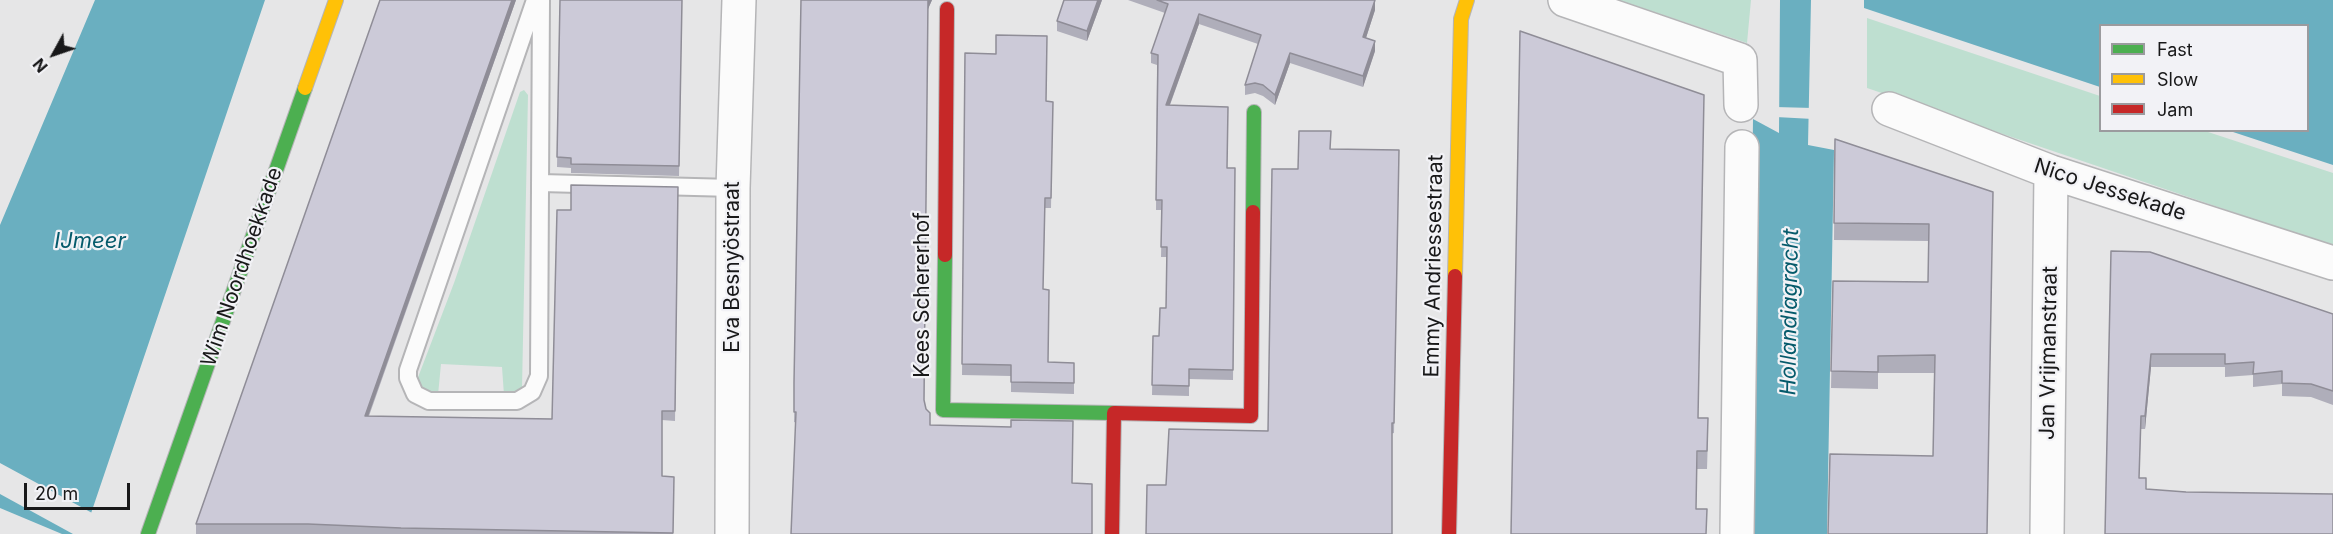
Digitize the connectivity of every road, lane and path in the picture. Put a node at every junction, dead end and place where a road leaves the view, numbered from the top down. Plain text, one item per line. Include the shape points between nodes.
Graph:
1 (336, 0) edge
2 (535, 0) edge
3 (541, 0) edge
4 (739, 0) edge
5 (1467, 0) edge
6 (1564, 0) edge
7 (947, 9) dead end
8 (1741, 105) dead end
9 (1888, 109) dead end
10 (1254, 112) dead end
11 (1742, 147) dead end
12 (2051, 172) junction
13 (541, 183) junction
14 (733, 188) junction
15 (2333, 264) edge
16 (1114, 413) junction
17 (148, 534) edge
18 (732, 534) edge
19 (1112, 534) edge
20 (1449, 534) edge
21 (1737, 534) edge
22 (2047, 534) edge

1 - 17 street, Wim Noordhoekkade
2 - 13 lane via 408,370 410,386 422,399 518,401 537,384
3 - 13 lane
4 - 14 street, Eva Besnyöstraat
5 - 20 street, Emmy Andriessestraat via 1461,19
6 - 8 street via 1740,60
7 - 16 street, Kees Schererhof via 943,410
9 - 12 street, Nico Jessekade
10 - 16 street, Kees Schererhof via 1251,416
11 - 21 street
12 - 15 street, Nico Jessekade
12 - 22 street, Jan Vrijmanstraat
13 - 14 lane
14 - 18 street, Eva Besnyöstraat
16 - 19 street

